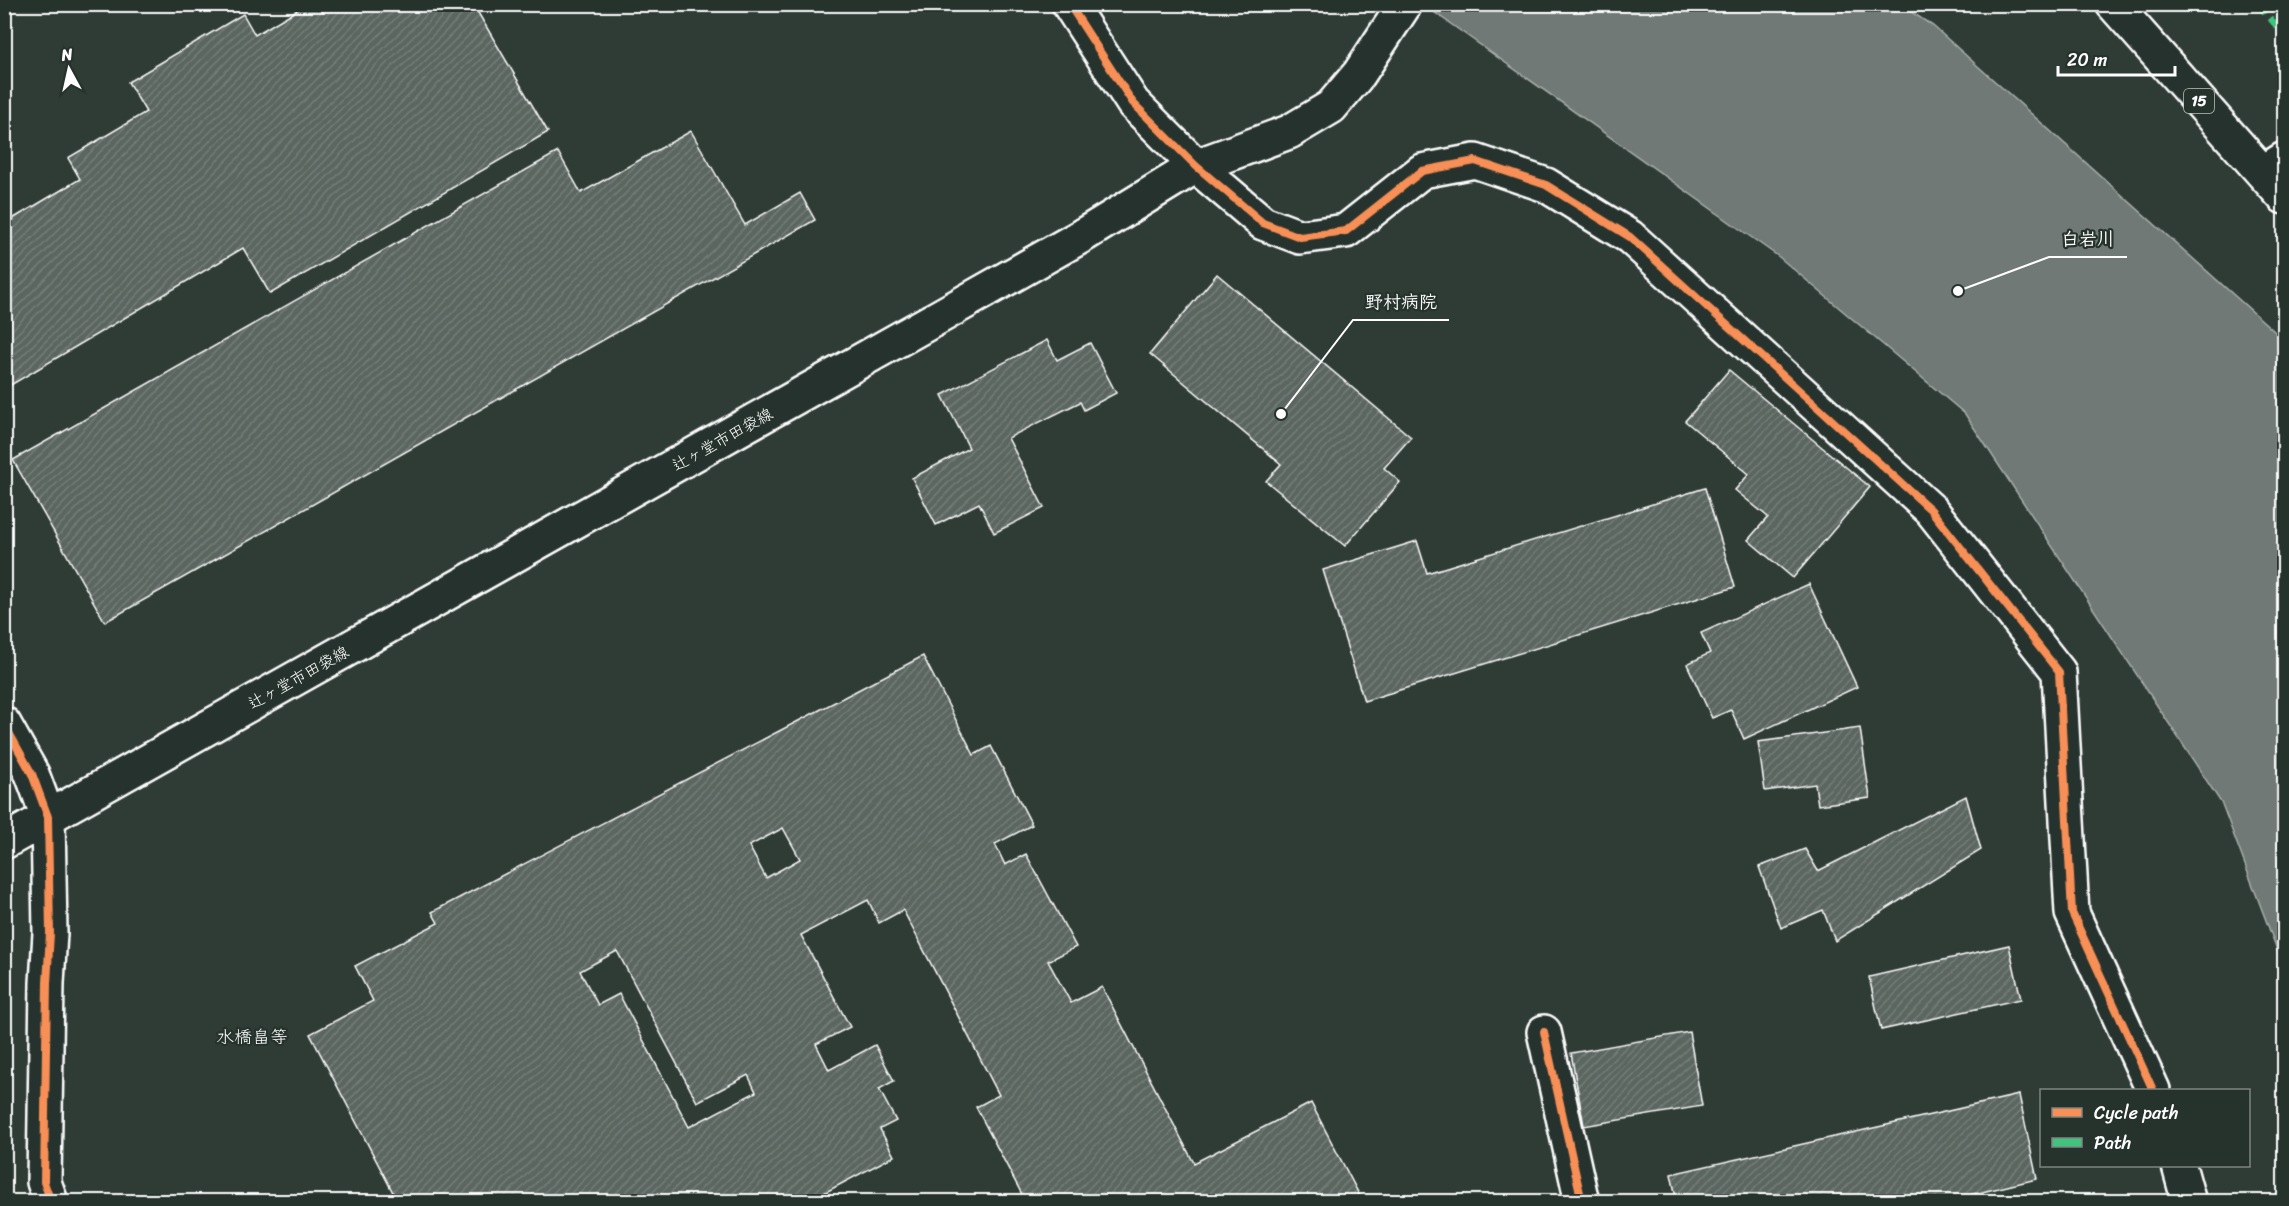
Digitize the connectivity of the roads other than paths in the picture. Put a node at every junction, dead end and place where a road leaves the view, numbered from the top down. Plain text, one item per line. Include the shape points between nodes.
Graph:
1 (1069, 4) edge
2 (1406, 4) edge
3 (2113, 4) edge
4 (2274, 165) edge
5 (1196, 166) junction
6 (2284, 197) edge
7 (4, 724) edge
8 (48, 817) junction
9 (4, 842) edge
10 (1544, 1032) dead end
11 (2153, 1089) edge
12 (2179, 1167) edge
13 (51, 1202) edge
14 (1582, 1202) edge
15 (2188, 1202) edge

1 - 5 street via 1133,103
2 - 5 street, 辻ヶ堂市田袋線 via 1359,74 1331,107 1289,132
3 - 4 street, 15
4 - 6 street, 15
5 - 8 street, 辻ヶ堂市田袋線 via 976,296
5 - 11 street via 1263,223 1300,237 1346,231 1422,171 1475,160 1546,185 1630,237 1931,510 2059,672 2072,913
7 - 8 street via 32,774
8 - 9 street, 辻ヶ堂市田袋線
8 - 13 street via 50,933 44,1182
10 - 14 street
12 - 15 street

